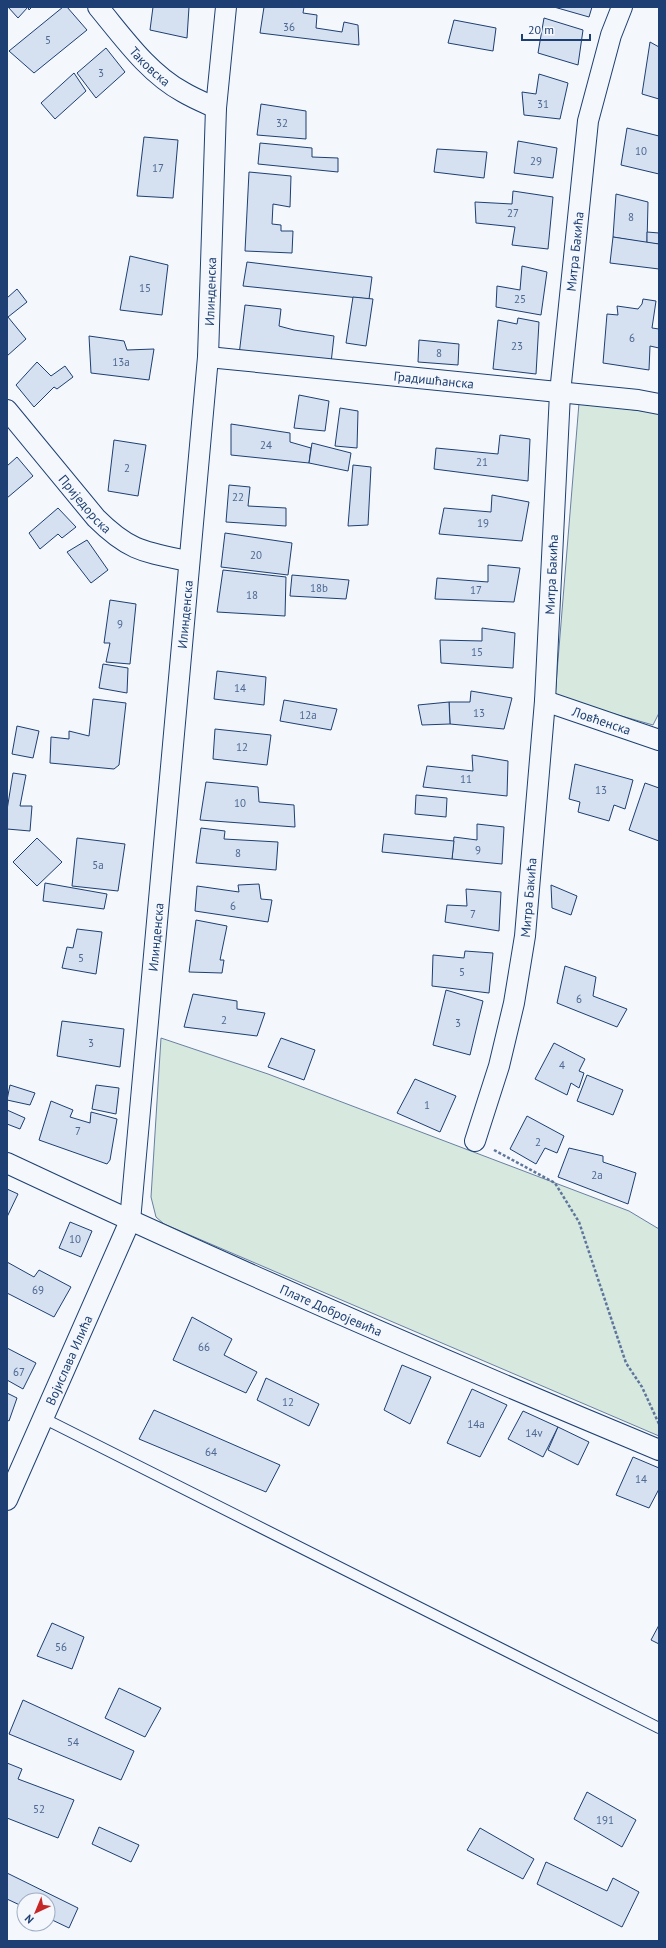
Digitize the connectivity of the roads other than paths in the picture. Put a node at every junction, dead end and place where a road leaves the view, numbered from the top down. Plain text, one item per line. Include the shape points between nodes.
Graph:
1 (98, 7) edge
2 (226, 7) edge
3 (622, 7) edge
4 (216, 108) junction
5 (208, 357) junction
6 (560, 393) junction
7 (659, 404) edge
8 (7, 410) edge
9 (188, 561) junction
10 (545, 701) junction
11 (658, 738) edge
12 (476, 1141) road end
13 (7, 1163) edge
14 (130, 1221) junction
15 (43, 1418) junction
16 (659, 1450) edge
17 (7, 1500) edge
18 (659, 1728) edge

1 - 4 street, Таковска via 130,46 156,72 182,92
2 - 4 street, Илинденска
3 - 6 street, Митра Бакића via 611,35 588,121
4 - 5 street, Илинденска
5 - 6 street, Градишћанска
5 - 9 street, Илинденска
6 - 7 street, Градишћанска
6 - 10 street, Митра Бакића
8 - 9 street, Приједорска via 112,534 144,552
9 - 14 street, Илинденска
10 - 11 street, Ловћенска
10 - 12 street, Митра Бакића via 525,936 514,1003 499,1066
13 - 14 street, Плате Добројевића
14 - 15 street, Војислава Илића
14 - 16 street, Плате Добројевића
15 - 17 street, Војислава Илића
15 - 18 lane

